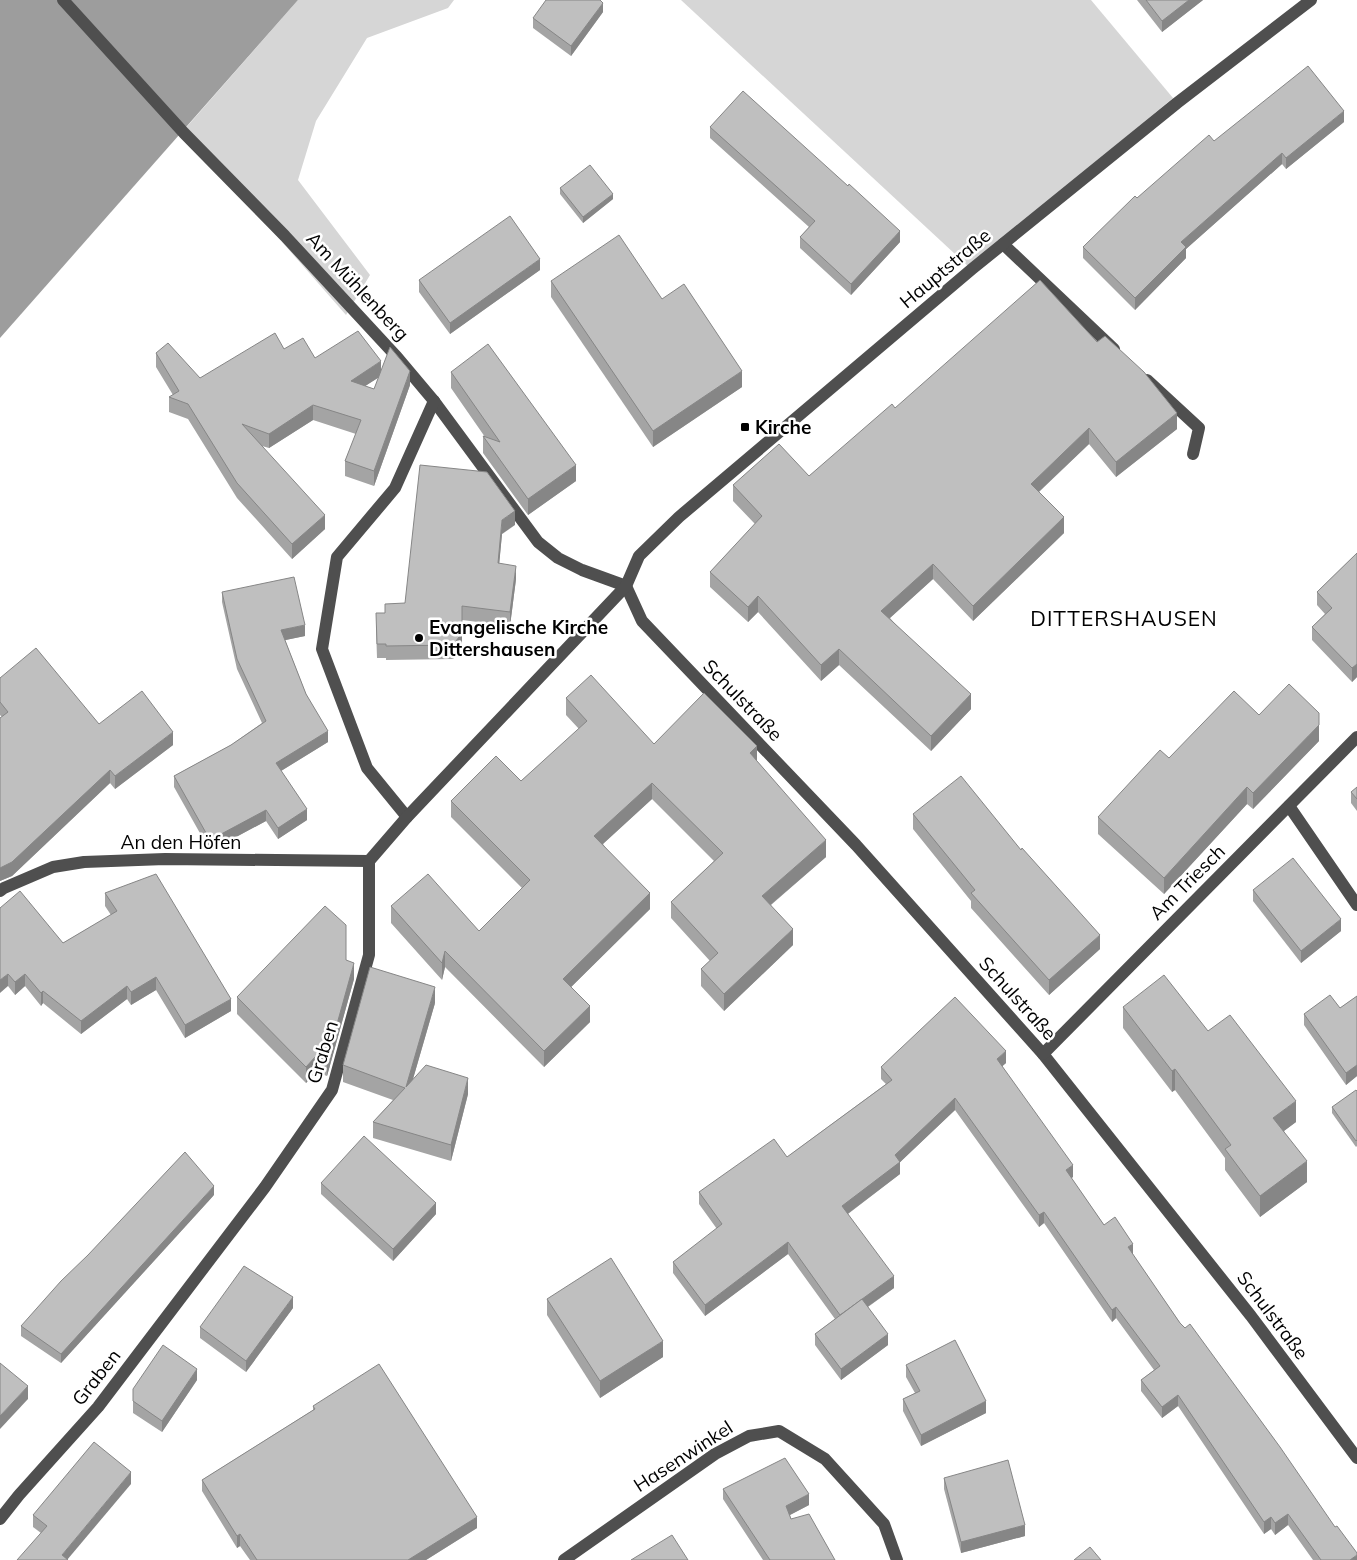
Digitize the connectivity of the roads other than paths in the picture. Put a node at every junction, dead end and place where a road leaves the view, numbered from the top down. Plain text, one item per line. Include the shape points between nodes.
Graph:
1 (63, 0) edge
2 (1311, 0) edge
3 (1003, 244) junction
4 (1126, 360) edge
5 (1141, 374) edge
6 (434, 401) junction
7 (1193, 454) dead end
8 (626, 586) junction
9 (1357, 737) edge
10 (1289, 806) junction
11 (407, 816) junction
12 (368, 861) junction
13 (0, 892) edge
14 (1357, 905) edge
15 (1043, 1054) junction
16 (1357, 1458) edge
17 (0, 1519) edge
18 (564, 1560) edge
19 (897, 1560) edge

1 - 6 street, Am Mühlenberg via 184,133 368,324
2 - 3 street, Hauptstraße
3 - 4 street
3 - 8 street, Hauptstraße via 679,517 639,556
5 - 7 street via 1199,428
6 - 8 street, Am Mühlenberg via 538,542 558,558
6 - 11 street via 395,488 337,557 322,649 367,768
8 - 11 street
8 - 15 street, Schulstraße via 642,621 856,845
9 - 10 street, Am Triesch
10 - 14 street
10 - 15 street, Am Triesch
11 - 12 street
12 - 13 street, An den Höfen via 165,859 84,862 53,867
12 - 17 street, Graben via 368,955 332,1090 265,1187 98,1407
15 - 16 street, Schulstraße via 1251,1316
18 - 19 street, Hasenwinkel via 715,1454 749,1436 779,1431 832,1466 884,1524

